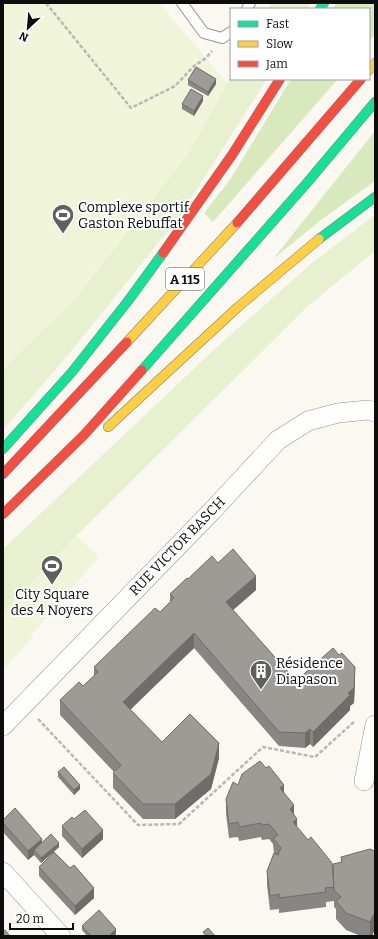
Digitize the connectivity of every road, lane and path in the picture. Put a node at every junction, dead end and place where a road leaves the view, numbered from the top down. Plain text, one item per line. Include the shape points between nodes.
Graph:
1 (46, 3) edge
2 (182, 3) edge
3 (230, 33) edge
4 (222, 38) junction
5 (279, 80) edge
6 (360, 80) edge
7 (375, 102) edge
8 (375, 197) edge
9 (375, 412) edge
10 (84, 435) junction
11 (3, 449) edge
12 (3, 474) edge
13 (3, 514) edge
14 (24, 704) junction
15 (356, 720) dead end
16 (375, 725) edge
17 (3, 726) edge
18 (364, 782) dead end
19 (3, 872) edge
20 (61, 936) edge

1 - 4 path via 131,108 174,86 206,58
2 - 4 lane via 204,34
3 - 4 lane
5 - 11 highway via 185,225 71,373
6 - 12 highway, A 115 via 242,217
7 - 10 highway, A 115 via 306,184
8 - 10 highway via 341,221 255,292 98,433
9 - 14 street, RUE VICTOR BASCH via 368,410 338,413 308,421 278,440
10 - 13 highway, A 115
14 - 15 path via 138,825 179,824 263,747 315,757
14 - 17 street, RUE VICTOR BASCH
16 - 18 street
19 - 20 street

